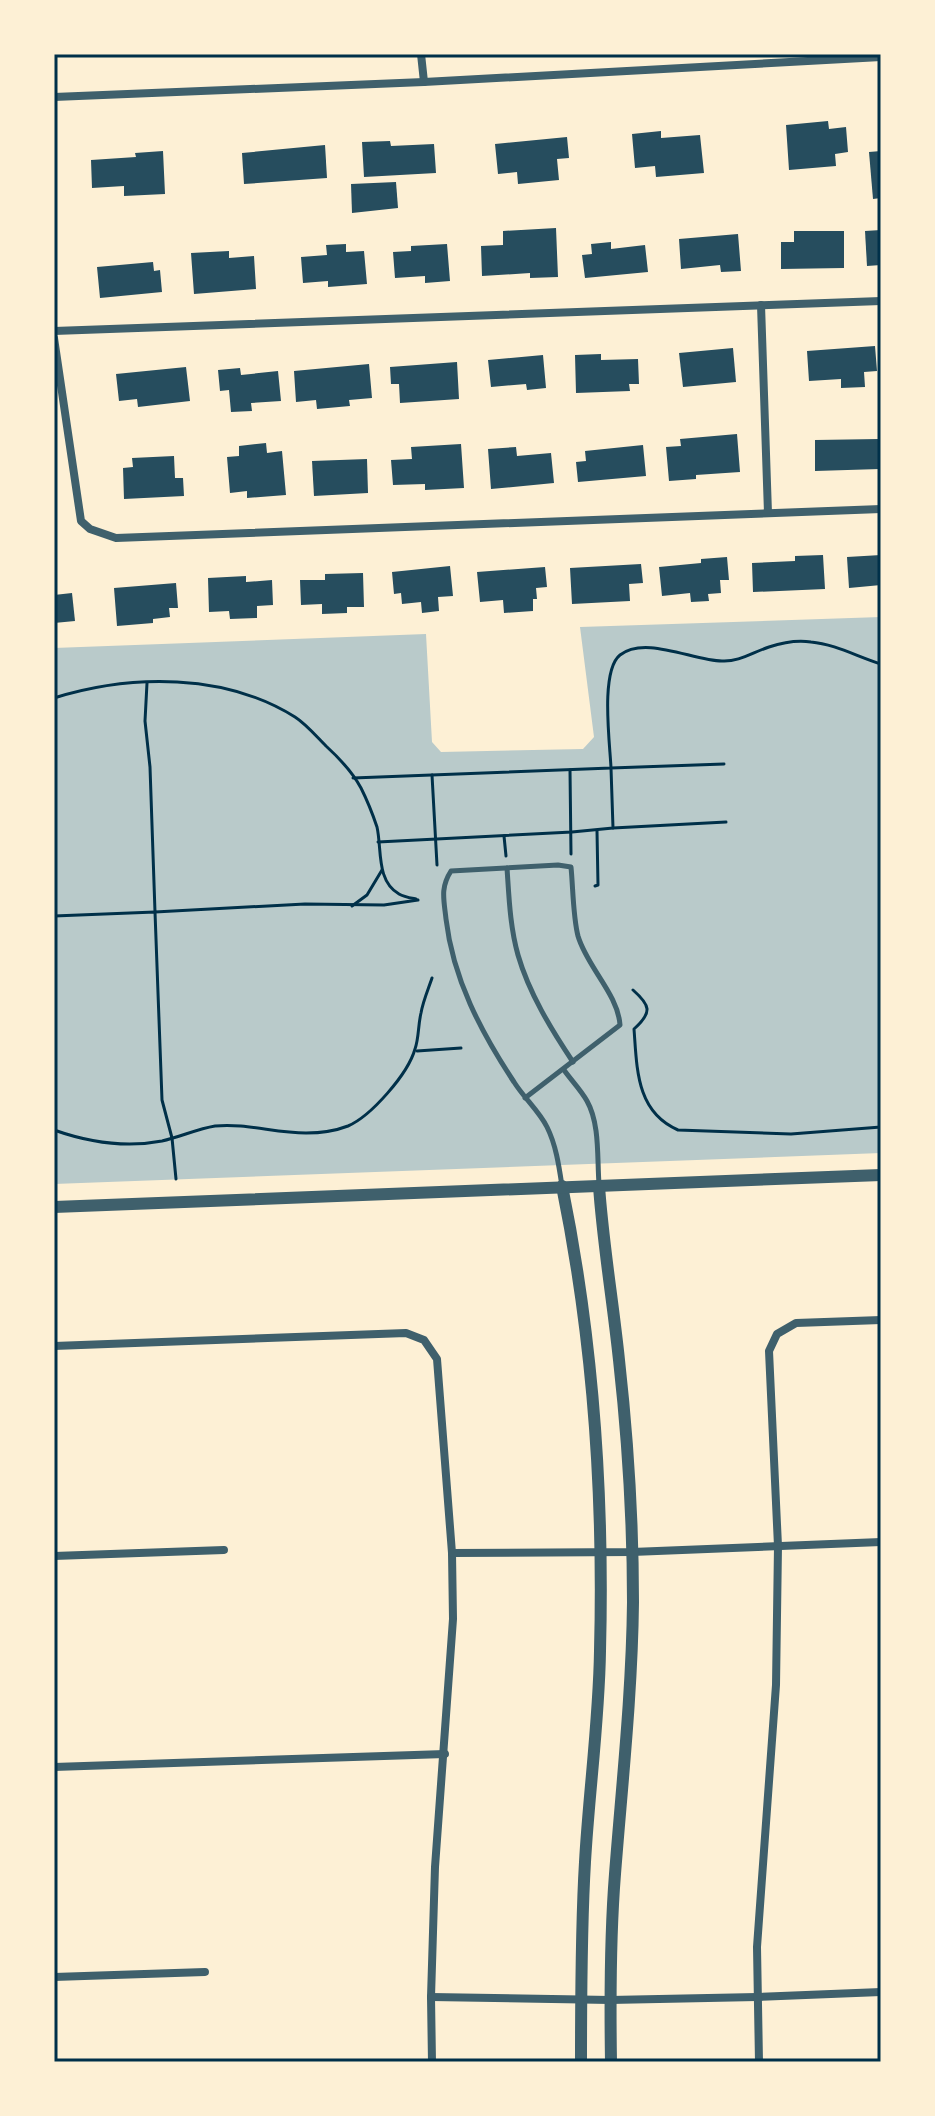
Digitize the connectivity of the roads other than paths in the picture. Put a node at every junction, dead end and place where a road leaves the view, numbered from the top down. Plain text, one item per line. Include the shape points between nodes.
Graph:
1 (421, 54) edge
2 (881, 57) edge
3 (424, 82) junction
4 (54, 97) edge
5 (881, 301) edge
6 (761, 305) junction
7 (54, 331) edge
8 (54, 338) edge
9 (881, 509) edge
10 (768, 513) junction
11 (507, 868) junction
12 (573, 1062) junction
13 (564, 1070) junction
14 (525, 1098) junction
15 (881, 1175) edge
16 (562, 1186) junction
17 (599, 1186) junction
18 (54, 1207) edge
19 (881, 1320) edge
20 (54, 1346) edge
21 (881, 1542) edge
22 (778, 1546) junction
23 (224, 1550) dead end
24 (601, 1552) junction
25 (632, 1552) junction
26 (452, 1553) junction
27 (54, 1556) edge
28 (445, 1754) junction
29 (54, 1767) edge
30 (205, 1972) dead end
31 (54, 1977) edge
32 (881, 1992) edge
33 (431, 1997) junction
34 (757, 1997) junction
35 (581, 1999) junction
36 (610, 2000) junction
37 (432, 2062) edge
38 (581, 2062) edge
39 (611, 2062) edge
40 (759, 2062) edge

1 - 3 street
2 - 3 street
3 - 4 street
5 - 6 street
6 - 7 street
6 - 10 street
8 - 10 street via 81,521 116,538
9 - 10 street
11 - 12 lane via 518,956
11 - 12 lane via 571,867 578,935 619,1011 620,1025
11 - 14 lane via 451,871 443,893 462,986 486,1038
12 - 13 lane
13 - 14 lane
13 - 17 lane via 592,1112
14 - 16 lane via 554,1142
15 - 17 street
16 - 17 street
16 - 18 street
16 - 24 street via 588,1353
17 - 25 street via 629,1458
19 - 22 street via 796,1323 777,1334 769,1351
20 - 26 street via 406,1333 424,1340 437,1359
21 - 22 street
22 - 25 street
22 - 34 street via 776,1685
23 - 27 street
24 - 25 street
24 - 26 street
24 - 35 street via 599,1697 585,1860
25 - 36 street
26 - 28 street
28 - 29 street
28 - 33 street
30 - 31 street
32 - 34 street
33 - 35 street
33 - 37 street
34 - 36 street
34 - 40 street
35 - 36 street
35 - 38 street
36 - 39 street

